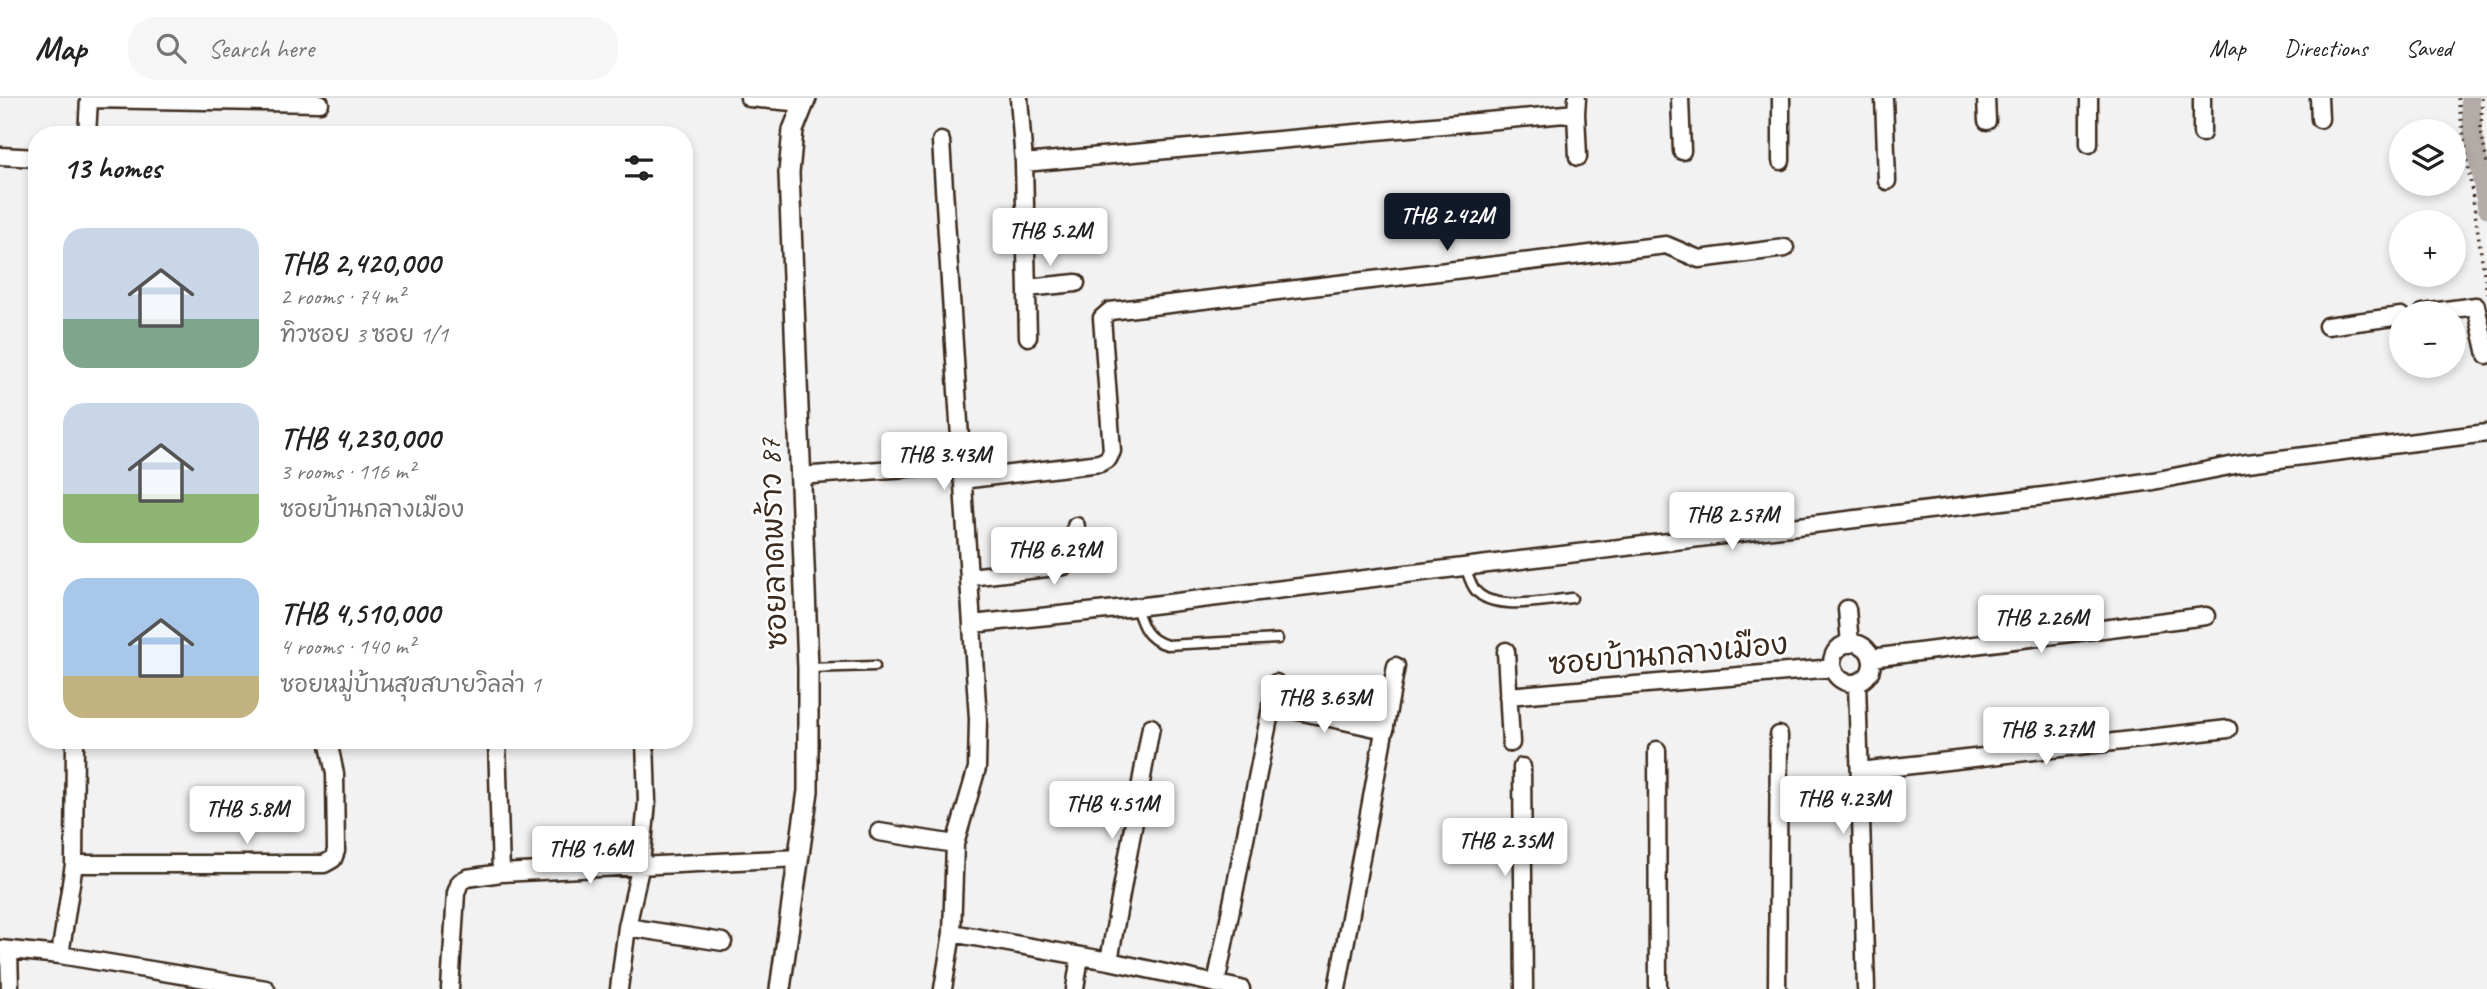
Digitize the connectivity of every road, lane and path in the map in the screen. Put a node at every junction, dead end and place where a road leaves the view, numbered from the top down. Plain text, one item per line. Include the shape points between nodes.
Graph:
1 (749, 98) edge
2 (1019, 98) edge
3 (1680, 98) edge
4 (1781, 98) edge
5 (1884, 98) edge
6 (1986, 98) edge
7 (2089, 98) edge
8 (2202, 98) edge
9 (2319, 98) edge
10 (2458, 98) edge
11 (2482, 98) edge
12 (805, 101) edge
13 (320, 103) dead end
14 (1577, 106) edge
15 (2320, 119) dead end
16 (1986, 121) dead end
17 (88, 126) edge
18 (2203, 134) dead end
19 (941, 141) dead end
20 (2089, 144) dead end
21 (1682, 151) dead end
22 (0, 156) edge
23 (1578, 157) dead end
24 (28, 158) edge
25 (1781, 161) dead end
26 (1024, 163) junction
27 (2487, 163) edge
28 (1886, 181) dead end
29 (1785, 248) dead end
30 (1076, 284) dead end
31 (1027, 288) junction
32 (2487, 295) edge
33 (2466, 307) edge
34 (2389, 318) edge
35 (2327, 326) dead end
36 (1028, 337) dead end
37 (2487, 355) edge
38 (2487, 433) edge
39 (961, 472) junction
40 (800, 476) junction
41 (1076, 526) dead end
42 (1465, 566) junction
43 (970, 577) junction
44 (1572, 597) dead end
45 (1136, 607) junction
46 (1847, 608) dead end
47 (2206, 616) dead end
48 (972, 624) junction
49 (1278, 639) dead end
50 (1850, 644) junction
51 (1506, 651) dead end
52 (1871, 658) junction
53 (875, 666) dead end
54 (1396, 666) dead end
55 (808, 668) junction
56 (1833, 668) junction
57 (1276, 682) dead end
58 (1857, 682) junction
59 (1508, 696) junction
60 (1272, 705) junction
61 (1151, 727) dead end
62 (2228, 729) dead end
63 (1385, 730) junction
64 (1779, 735) dead end
65 (1511, 743) dead end
66 (75, 749) edge
67 (330, 749) edge
68 (497, 749) edge
69 (645, 749) edge
70 (1657, 750) dead end
71 (1522, 767) dead end
72 (1860, 771) junction
73 (879, 832) dead end
74 (955, 844) junction
75 (799, 859) junction
76 (74, 864) junction
77 (641, 864) junction
78 (501, 873) junction
79 (627, 927) junction
80 (952, 933) junction
81 (723, 942) dead end
82 (4, 949) edge
83 (60, 955) junction
84 (1080, 956) junction
85 (1109, 961) junction
86 (1216, 984) junction
87 (224, 986) edge
88 (10, 989) edge
89 (266, 989) edge
90 (450, 989) edge
91 (619, 989) edge
92 (780, 989) edge
93 (943, 989) edge
94 (1075, 989) edge
95 (1241, 989) edge
96 (1338, 989) edge
97 (1524, 989) edge
98 (1658, 989) edge
99 (1777, 989) edge
100 (1866, 989) edge

1 - 12 street
2 - 26 street
3 - 21 street
4 - 25 street
5 - 28 street
6 - 16 street
7 - 20 street
8 - 18 street
9 - 15 street
10 - 32 path
11 - 27 path
12 - 40 street, ซอยลาดพร้าว 87 via 793,130 789,173
13 - 17 street via 89,99
14 - 23 street
14 - 26 street
19 - 39 street
22 - 24 street
26 - 31 street
29 - 39 street via 1699,259 1666,245 1110,311 1102,318 1112,451 1108,459
30 - 31 street
31 - 36 street
33 - 37 street via 2476,306
34 - 35 street
38 - 42 street via 2239,464 2060,494
39 - 40 street
39 - 43 street
40 - 55 street, ซอยลาดพร้าว 87
41 - 43 street via 1074,554 1064,566
42 - 44 lane via 1477,593 1490,601
42 - 45 street
43 - 48 street
45 - 48 street
45 - 49 lane via 1148,636 1167,645
46 - 50 street
47 - 52 street
48 - 74 street via 976,768
50 - 52 street via 1864,647
50 - 56 street, ซอยบ้านกลางเมือง via 1836,652
51 - 59 street, ซอยบ้านกลางเมือง
52 - 58 street via 1870,673
53 - 55 lane
54 - 63 street
55 - 75 street, ซอยลาดพร้าว 87 via 808,791
56 - 58 street, ซอยบ้านกลางเมือง via 1843,680
56 - 59 street, ซอยบ้านกลางเมือง
57 - 60 street
58 - 72 street
59 - 65 street, ซอยบ้านกลางเมือง
60 - 63 street
60 - 86 street
61 - 85 street
62 - 72 street
63 - 96 street
64 - 99 street
66 - 76 street
67 - 76 street via 335,774 336,851 324,864
68 - 78 street
69 - 77 street via 647,802
70 - 98 street
71 - 97 street
72 - 100 street
73 - 74 street
74 - 80 street
75 - 77 street
75 - 92 street, ซอยลาดพร้าว 87
76 - 83 street
77 - 78 street
77 - 79 street
78 - 90 street via 460,882
79 - 81 street
79 - 91 street
80 - 84 street
80 - 93 street
82 - 83 street
82 - 88 street
83 - 87 street
84 - 85 street
84 - 94 street
85 - 86 street
86 - 95 street
87 - 89 street

